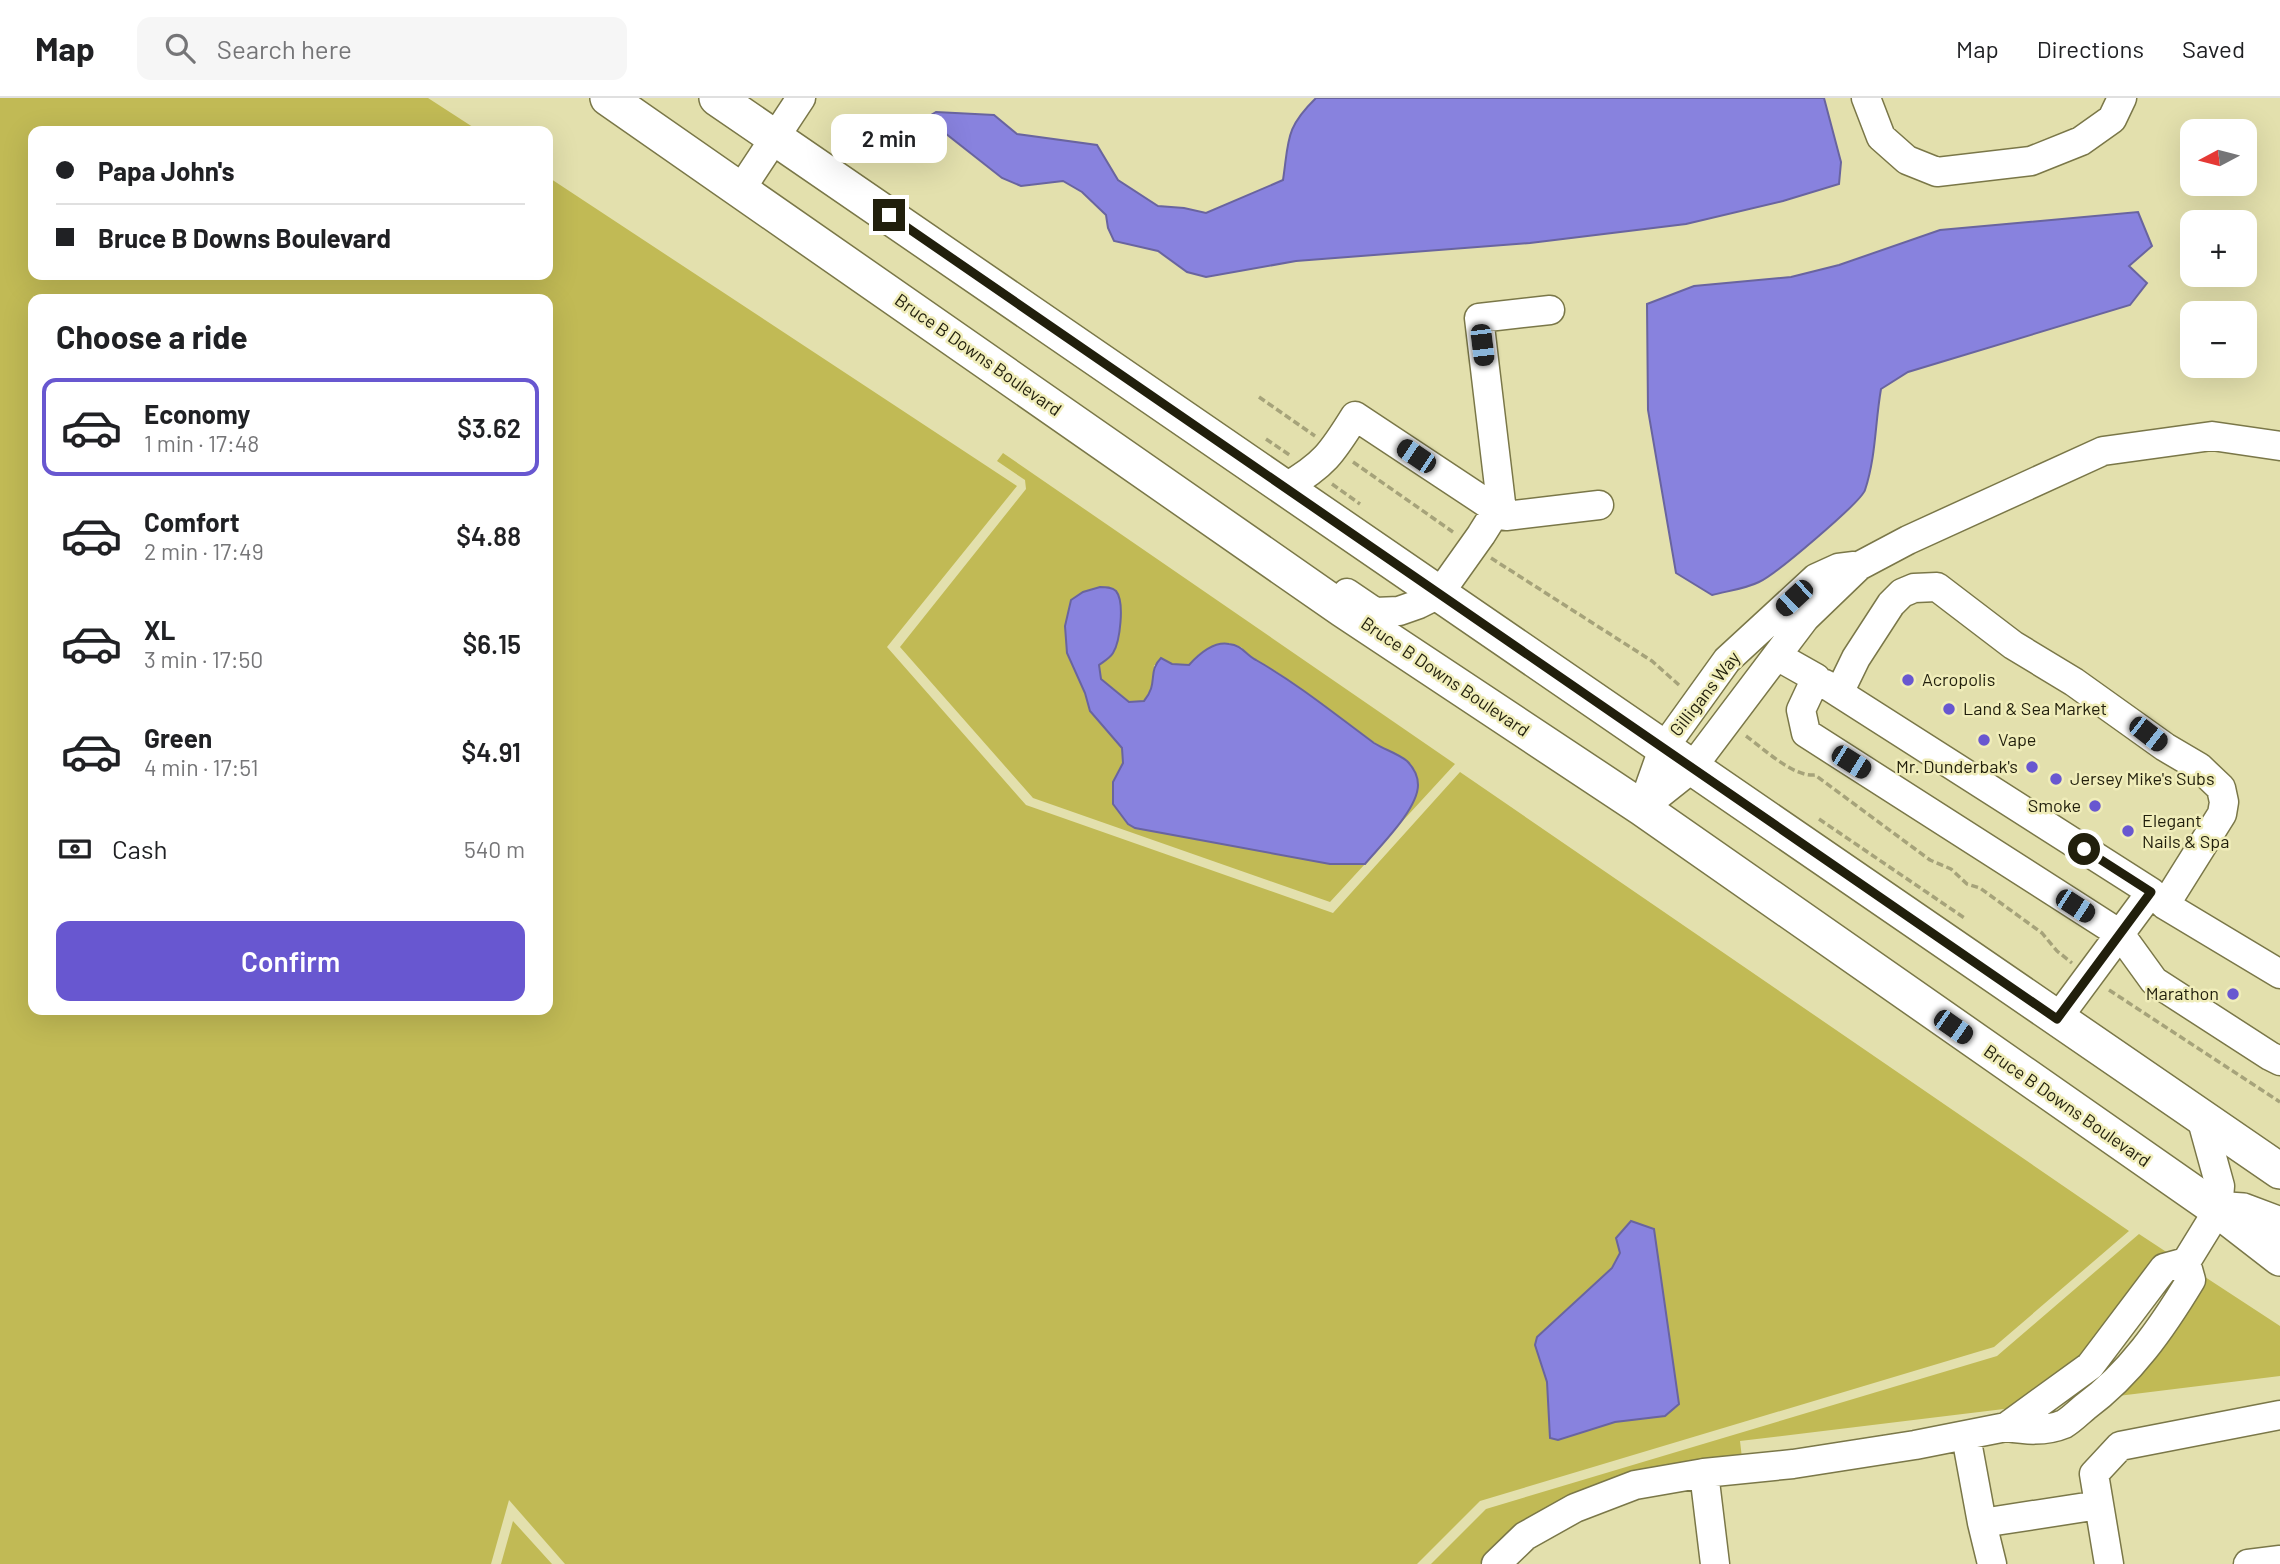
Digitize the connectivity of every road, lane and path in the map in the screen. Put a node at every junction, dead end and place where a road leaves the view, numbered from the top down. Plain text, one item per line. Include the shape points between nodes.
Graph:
1 (608, 98) edge
2 (718, 98) edge
3 (801, 98) edge
4 (1866, 98) edge
5 (2122, 98) edge
6 (775, 137) junction
7 (741, 189) junction
8 (1550, 310) dead end
9 (1259, 397) dead end
10 (1103, 442) junction
11 (2280, 446) edge
12 (1335, 449) junction
13 (1286, 487) junction
14 (1599, 505) dead end
15 (1497, 510) junction
16 (1474, 546) junction
17 (1859, 566) junction
18 (1439, 594) junction
19 (1777, 656) junction
20 (1827, 686) junction
21 (1697, 702) junction
22 (1728, 721) junction
23 (1663, 749) junction
24 (1691, 769) junction
25 (1643, 808) junction
26 (2158, 898) junction
27 (2120, 934) junction
28 (2280, 974) edge
29 (2089, 976) junction
30 (2057, 1019) junction
31 (2280, 1060) edge
32 (2280, 1102) edge
33 (2201, 1117) junction
34 (2280, 1171) edge
35 (2218, 1210) junction
36 (2280, 1225) edge
37 (2280, 1258) edge
38 (2280, 1415) edge
39 (1966, 1436) junction
40 (1704, 1473) junction
41 (2099, 1505) junction
42 (1982, 1523) junction
43 (2280, 1560) edge
44 (1496, 1564) edge
45 (1715, 1564) edge
46 (1992, 1564) edge
47 (2109, 1564) edge
48 (2248, 1564) edge

1 - 7 main road, Bruce B Downs Boulevard
2 - 6 main road
3 - 6 street
4 - 5 street via 1881,137 1907,160 1937,172 2031,161 2081,141 2112,119
6 - 7 street
6 - 13 main road
7 - 10 main road, Bruce B Downs Boulevard
8 - 15 street via 1479,318 1501,503
9 - 12 path
10 - 18 street via 1129,441 1375,612 1399,611
10 - 25 main road, Bruce B Downs Boulevard via 1342,609
11 - 17 street, Gilligans Way via 2212,436 2103,451
12 - 13 street via 1314,471
12 - 15 street via 1355,416
12 - 16 path
13 - 18 main road
14 - 15 street via 1506,516
15 - 16 street
16 - 18 street
16 - 21 path via 1652,661
17 - 19 street, Gilligans Way via 1805,618
17 - 21 street, Gilligans Way via 1838,568 1816,578 1727,660
18 - 23 main road
19 - 20 street
19 - 22 street, Gilligans Way
20 - 26 street
20 - 26 street via 1856,659 1902,593 1937,587 2013,645 2199,767 2221,788 2222,814
20 - 27 street via 1801,710 1806,733
21 - 23 street, Gilligans Way
22 - 24 street, Gilligans Way
22 - 29 path via 1777,760 1806,776 1815,775 1921,853 1980,888 2042,933
23 - 24 main road
23 - 25 street, Gilligans Way
24 - 25 street, Gilligans Way
24 - 30 main road
25 - 35 main road, Bruce B Downs Boulevard
26 - 27 street
26 - 28 street
27 - 29 street
27 - 31 street via 2154,981
29 - 30 street
29 - 32 path
30 - 33 main road
33 - 34 main road
33 - 35 street via 2220,1186
35 - 36 main road via 2243,1211
35 - 37 main road, Bruce B Downs Boulevard
35 - 39 street via 2186,1262 2191,1280 2179,1300 2151,1342 2106,1392 2064,1423 2030,1431 2006,1427
38 - 41 street via 2120,1447 2094,1474
39 - 40 street via 1793,1464
39 - 42 street
40 - 44 street via 1634,1485 1575,1508 1525,1536
40 - 45 street
41 - 42 street
41 - 47 street
42 - 46 street
43 - 48 street

